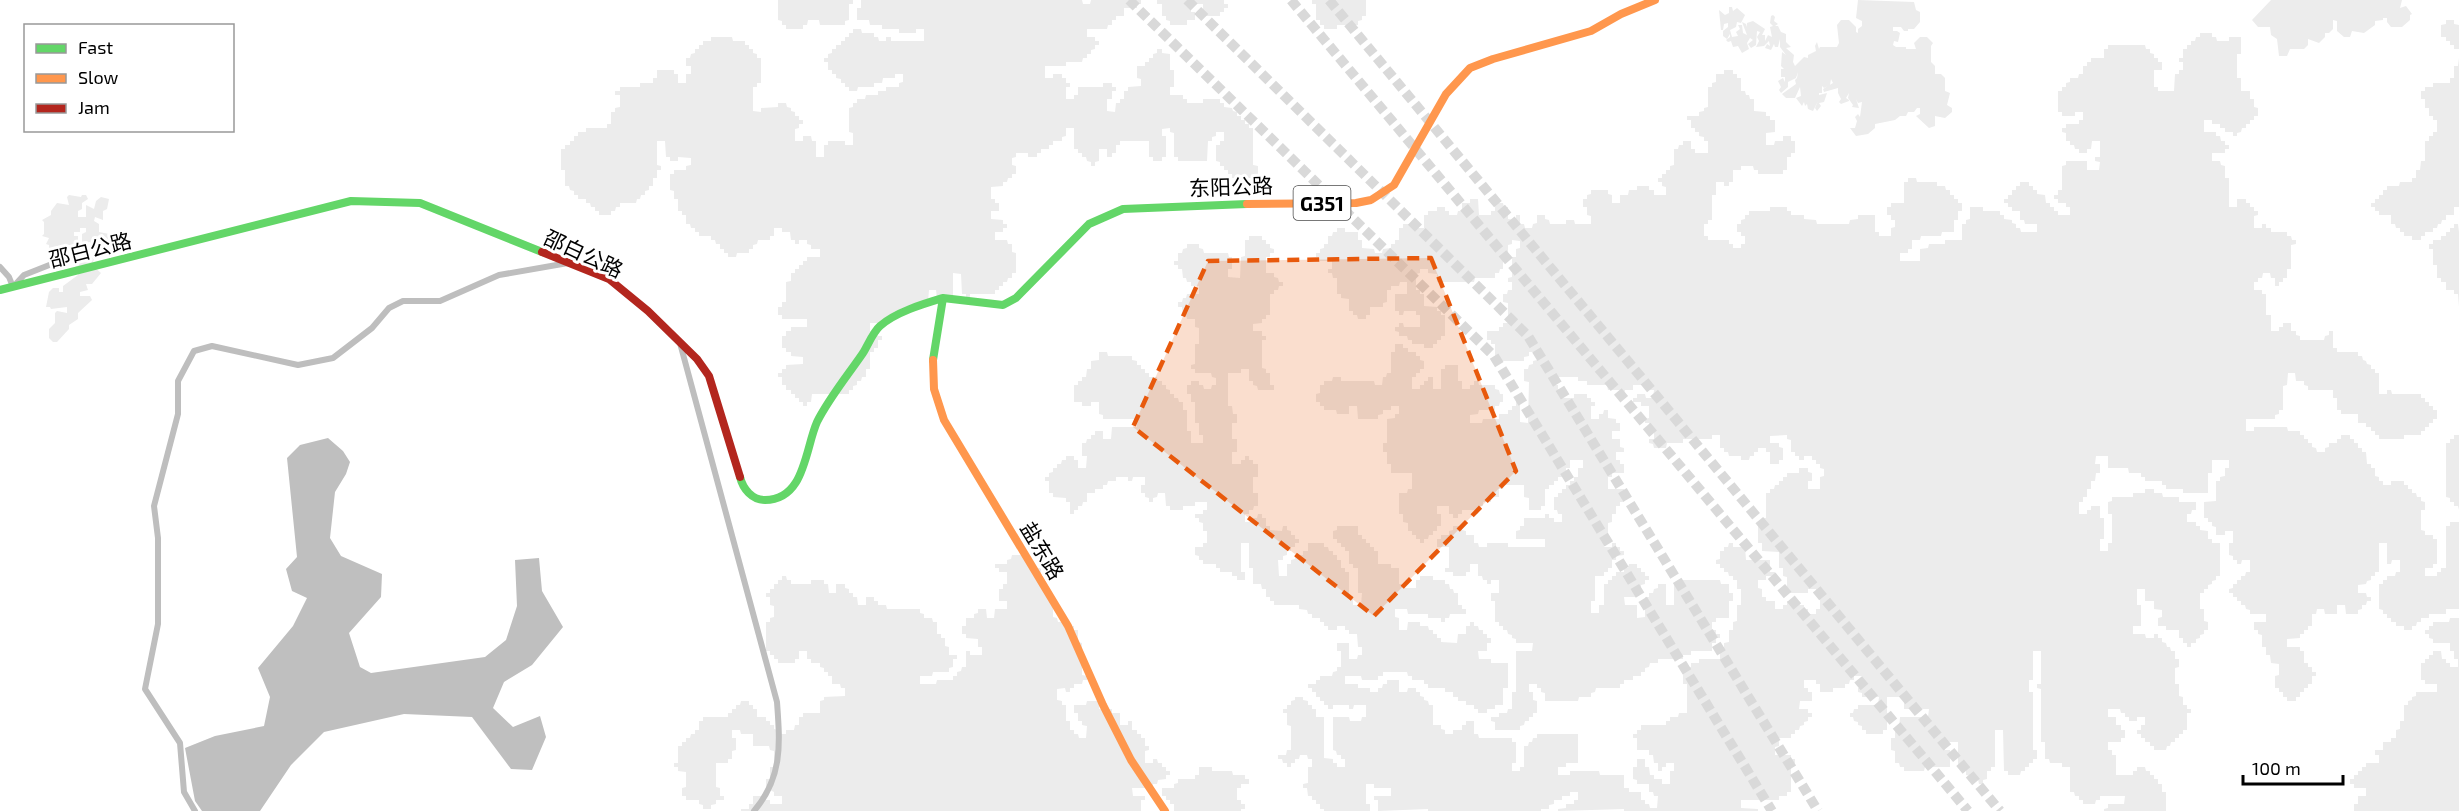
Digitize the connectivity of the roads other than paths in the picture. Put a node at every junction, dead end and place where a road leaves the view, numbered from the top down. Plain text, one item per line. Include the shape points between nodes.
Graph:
1 (1655, 0) edge
2 (62, 260) dead end
3 (568, 263) junction
4 (0, 267) edge
5 (13, 287) junction
6 (0, 290) edge
7 (943, 298) junction
8 (680, 343) junction
9 (195, 811) edge
10 (754, 811) edge
11 (1165, 811) edge

1 - 7 main road, 东阳公路 / G351 via 1591,31 1470,68 1446,94 1395,185 1371,200 1123,209 1089,224 1016,298 1003,305
2 - 5 street via 24,275
3 - 5 main road, 邵白公路 via 420,203 351,201
3 - 8 main road, 邵白公路 via 609,279
3 - 9 street via 499,275 440,301 403,301 389,308 372,328 333,358 298,365 212,346 194,351 178,381 178,414 154,506 158,624 145,689 180,743 184,792
4 - 5 street
5 - 6 main road, 邵白公路
7 - 8 main road, 邵白公路 via 915,306 880,326 817,423 807,464 794,484 771,500 758,500 743,488 709,376
7 - 11 main road, 盐东路 via 932,378 944,420 1068,626 1102,705 1131,760
8 - 10 street via 777,702 777,766 767,795

